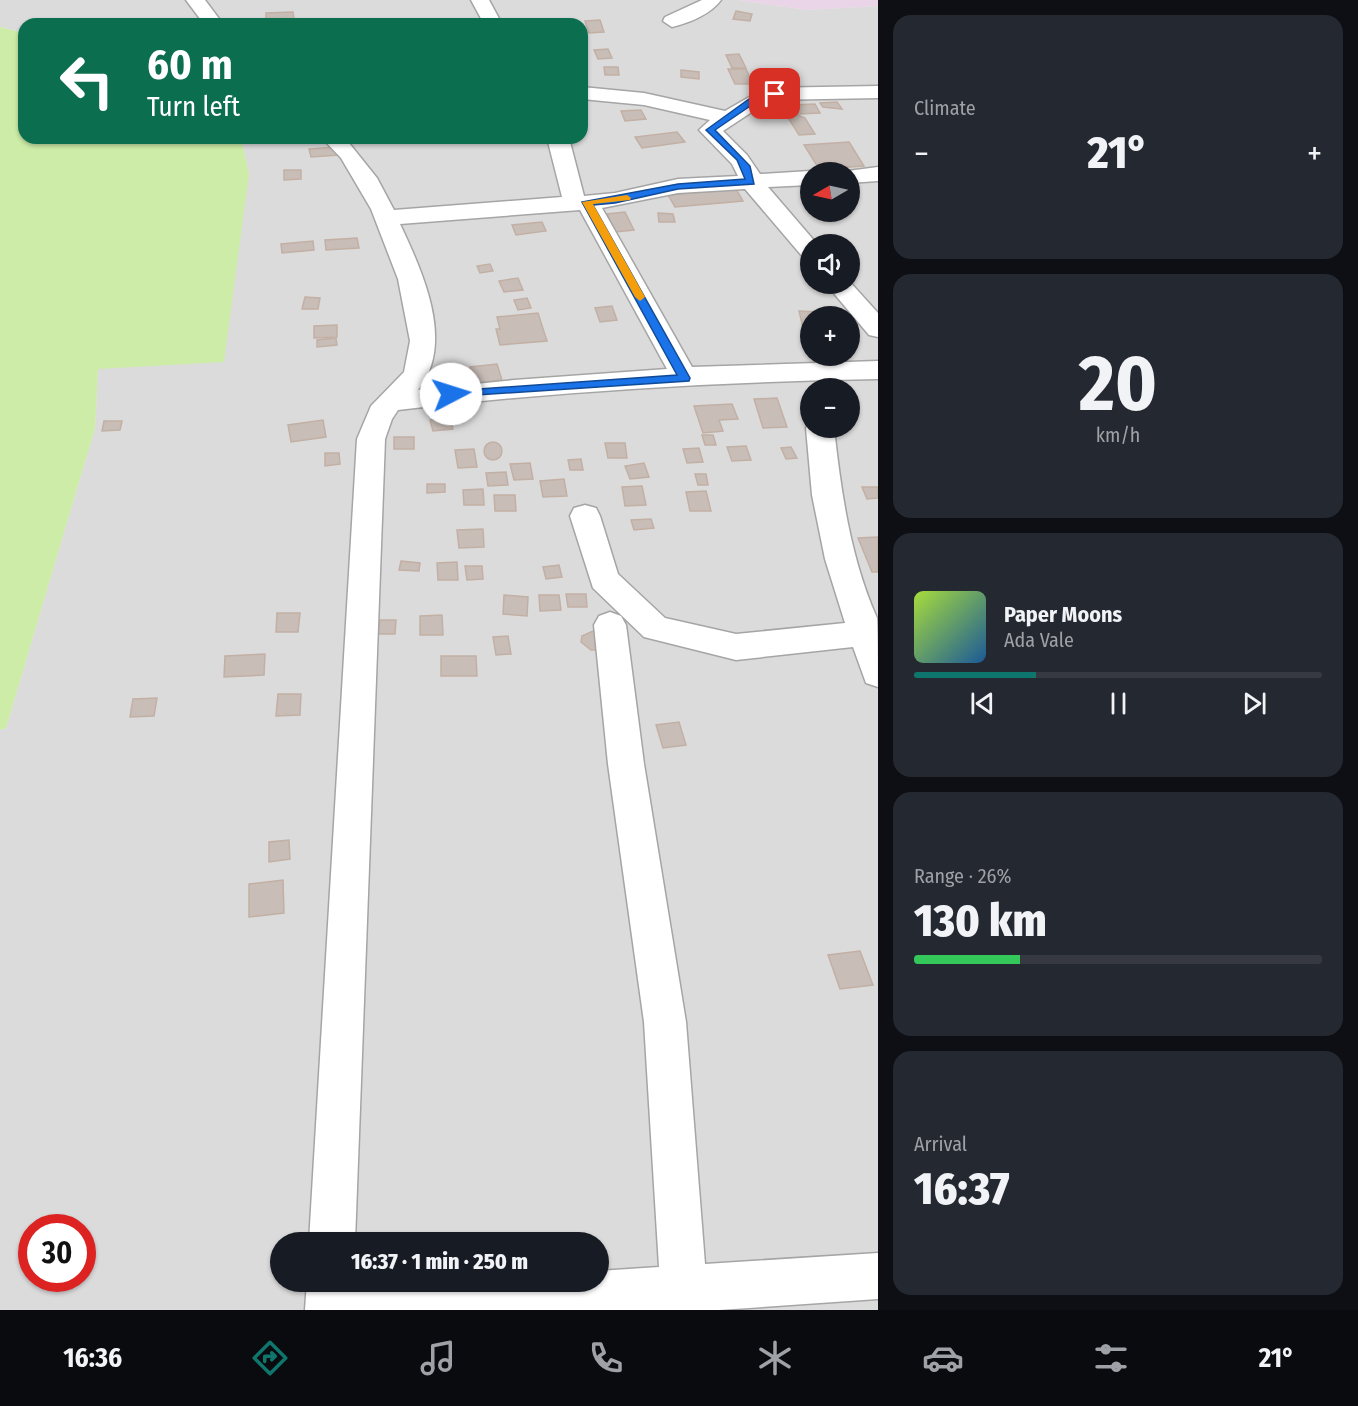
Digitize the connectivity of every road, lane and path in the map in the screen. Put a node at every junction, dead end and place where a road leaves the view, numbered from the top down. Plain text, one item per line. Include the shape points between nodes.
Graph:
1 (195, 0) edge
2 (480, 0) edge
3 (712, 0) edge
4 (209, 18) edge
5 (490, 18) edge
6 (672, 21) dead end
7 (878, 92) edge
8 (588, 94) edge
9 (728, 118) junction
10 (338, 144) edge
11 (560, 144) edge
12 (878, 174) edge
13 (860, 175) edge
14 (800, 179) edge
15 (751, 182) junction
16 (581, 203) junction
17 (386, 218) junction
18 (800, 239) edge
19 (847, 294) edge
20 (878, 329) edge
21 (878, 370) edge
22 (685, 378) junction
23 (827, 378) edge
24 (800, 380) edge
25 (393, 402) junction
26 (820, 438) edge
27 (585, 516) dead end
28 (610, 625) dead end
29 (872, 632) edge
30 (878, 672) edge
31 (332, 1232) edge
32 (878, 1276) edge
33 (330, 1292) edge
34 (684, 1300) edge
35 (329, 1310) edge
36 (362, 1310) edge

1 - 4 street
2 - 5 street
3 - 6 street
7 - 9 street via 765,94
8 - 9 street via 644,99
9 - 15 street via 710,130 740,158
10 - 17 street via 361,169
11 - 16 street
12 - 13 street
14 - 15 street
15 - 16 street via 678,186
15 - 18 street
16 - 17 street
16 - 22 street
17 - 25 street via 405,264 423,336 422,361 415,378
19 - 20 street
21 - 23 street
22 - 24 street
22 - 25 street via 495,390
25 - 31 street via 381,412 371,439
26 - 29 street via 840,559
27 - 29 street via 604,580 655,628 736,647
28 - 34 street via 626,764 665,1022
29 - 30 street
32 - 34 street
33 - 35 street
34 - 36 street

